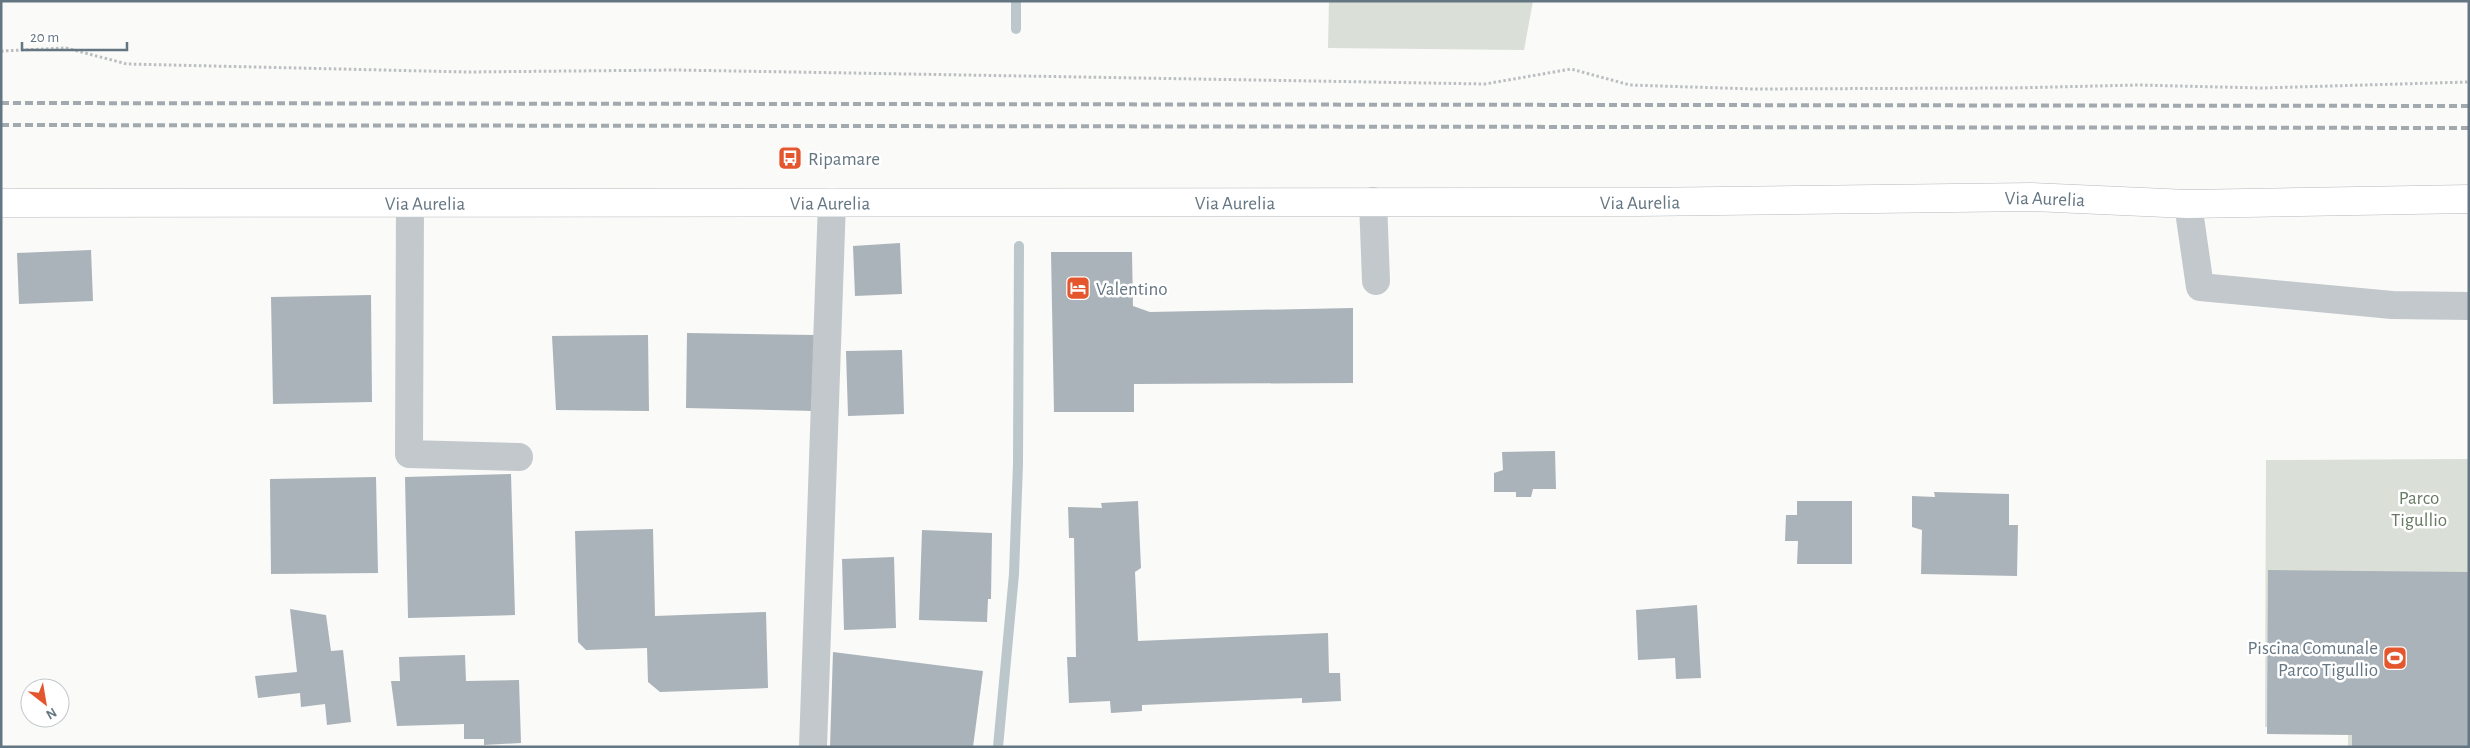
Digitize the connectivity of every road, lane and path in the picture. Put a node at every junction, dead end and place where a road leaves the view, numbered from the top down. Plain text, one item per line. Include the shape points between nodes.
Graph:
1 (1, 50) edge
2 (2469, 82) edge
3 (2469, 199) edge
4 (832, 202) junction
5 (1373, 202) junction
6 (1, 203) edge
7 (410, 203) junction
8 (2188, 204) junction
9 (1376, 281) dead end
10 (2469, 306) edge
11 (519, 457) dead end
12 (813, 747) edge

1 - 2 path via 66,48 128,64 467,72 676,70 1485,84 1571,69 1630,85 1753,89 2138,85 2261,88
3 - 8 main road, Via Aurelia
4 - 5 main road, Via Aurelia
4 - 7 main road, Via Aurelia
4 - 12 street
5 - 8 main road, Via Aurelia via 2031,197
5 - 9 street
6 - 7 main road, Via Aurelia
7 - 11 street via 409,454
8 - 10 street via 2200,287 2392,305

